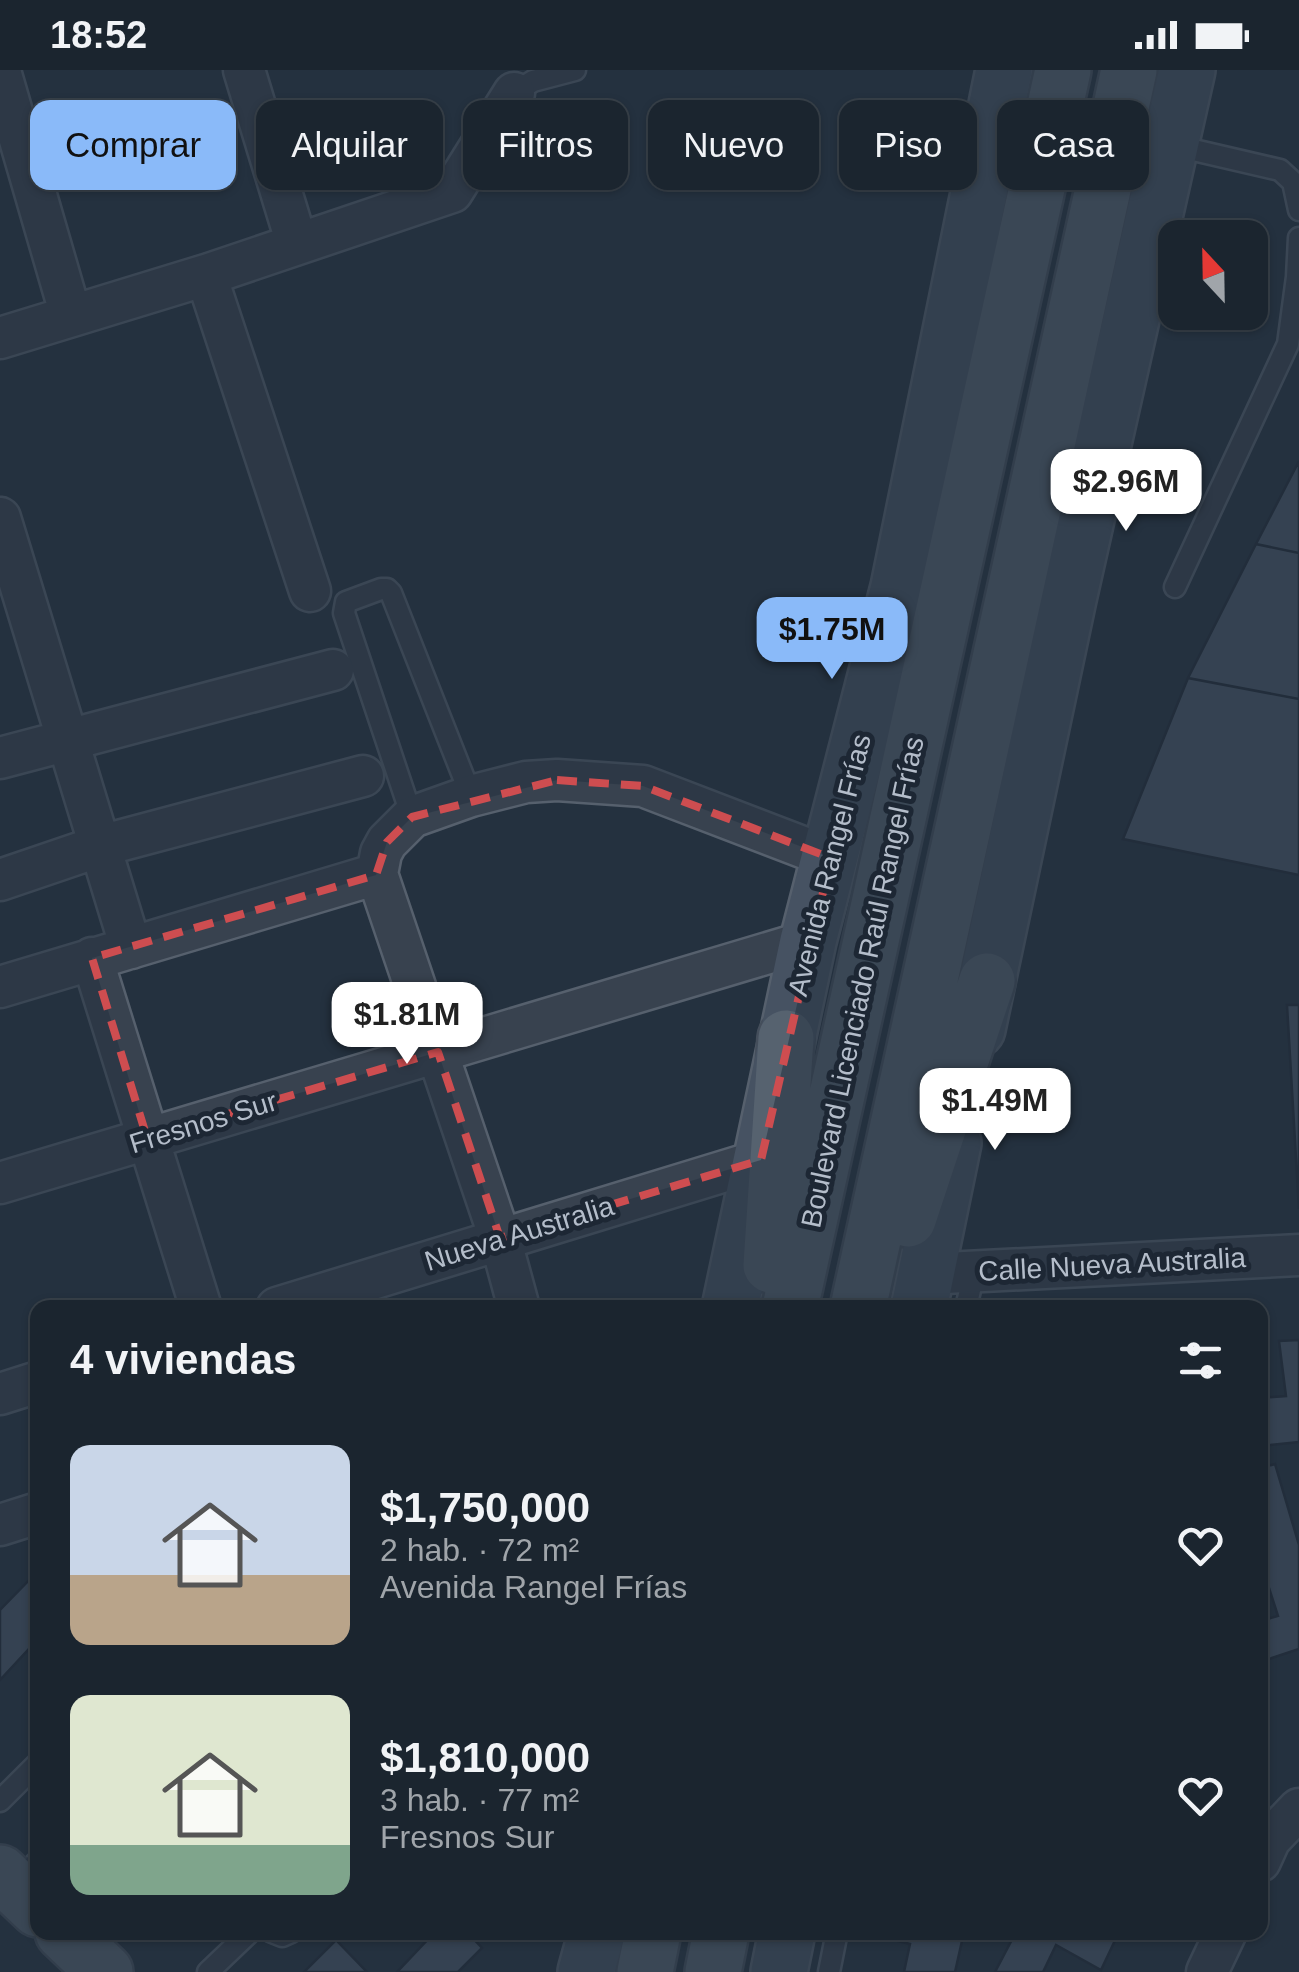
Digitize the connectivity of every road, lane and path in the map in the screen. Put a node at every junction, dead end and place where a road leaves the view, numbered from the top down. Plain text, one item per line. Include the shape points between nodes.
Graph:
1 (244, 70) edge
2 (575, 70) edge
3 (1004, 70) edge
4 (1063, 70) edge
5 (1129, 70) edge
6 (1187, 70) edge
7 (0, 71) edge
8 (526, 81) edge
9 (1170, 144) junction
10 (1299, 210) edge
11 (1299, 238) edge
12 (297, 244) junction
13 (206, 275) junction
14 (71, 316) junction
15 (0, 338) edge
16 (0, 518) edge
17 (1175, 587) dead end
18 (310, 591) dead end
19 (332, 670) dead end
20 (68, 740) junction
21 (0, 758) edge
22 (363, 776) dead end
23 (471, 796) junction
24 (412, 817) junction
25 (100, 846) junction
26 (831, 858) junction
27 (377, 874) junction
28 (0, 880) edge
29 (808, 941) junction
30 (131, 948) junction
31 (92, 958) junction
32 (988, 981) junction
33 (0, 987) edge
34 (786, 1038) junction
35 (438, 1052) junction
36 (148, 1138) junction
37 (761, 1160) junction
38 (0, 1184) edge
39 (500, 1238) junction
40 (1299, 1255) edge
41 (946, 1290) edge
42 (198, 1300) edge
43 (303, 1300) edge
44 (517, 1300) edge
45 (732, 1300) edge
46 (769, 1300) edge
47 (792, 1300) edge
48 (860, 1300) edge
49 (882, 1300) edge
50 (30, 1385) edge
51 (0, 1394) edge
52 (30, 1516) edge
53 (0, 1525) edge
54 (30, 1771) edge
55 (0, 1802) edge
56 (1299, 1809) edge
57 (1268, 1844) edge
58 (71, 1940) edge
59 (242, 1940) edge
60 (651, 1940) edge
61 (720, 1940) edge
62 (785, 1940) edge
63 (835, 1940) edge
64 (1222, 1940) edge
65 (105, 1972) edge
66 (208, 1972) edge
67 (645, 1972) edge
68 (713, 1972) edge
69 (779, 1972) edge
70 (829, 1972) edge
71 (1207, 1972) edge

1 - 12 street
2 - 8 lane
3 - 26 main road, Avenida Rangel Frías via 900,586
4 - 47 main road, Boulevard Licenciado Raúl Rangel Frías
5 - 48 main road
6 - 9 main road
7 - 14 street
8 - 12 street via 452,192
9 - 10 lane via 1280,170 1293,182
9 - 32 main road
11 - 17 lane via 1288,344
12 - 13 street
13 - 14 street
13 - 18 street
14 - 15 street
16 - 20 street
19 - 20 street
20 - 21 street
20 - 25 street
22 - 25 street
23 - 24 street
23 - 24 lane via 391,592 381,588 346,602 344,613
23 - 26 street via 557,780 643,786
24 - 27 street via 386,842
25 - 28 street
25 - 30 street
26 - 29 main road, Avenida Rangel Frías
27 - 30 street
27 - 35 street
29 - 34 main road, Avenida Rangel Frías
29 - 35 street, Fresnos Sur
30 - 31 street
31 - 33 street
31 - 36 street
32 - 41 main road
32 - 49 main road
34 - 37 main road, Avenida Rangel Frías
34 - 46 main road
35 - 36 street, Fresnos Sur
35 - 39 street
36 - 38 street, Fresnos Sur
36 - 42 street
37 - 39 street, Nueva Australia
37 - 45 main road, Avenida Rangel Frías
39 - 43 street, Nueva Australia
39 - 44 street
40 - 41 street, Calle Nueva Australia
50 - 51 street
52 - 53 street
54 - 55 lane
56 - 57 street
58 - 65 main road
59 - 66 lane
60 - 67 main road
61 - 68 main road
62 - 69 main road
63 - 70 lane
64 - 71 street

